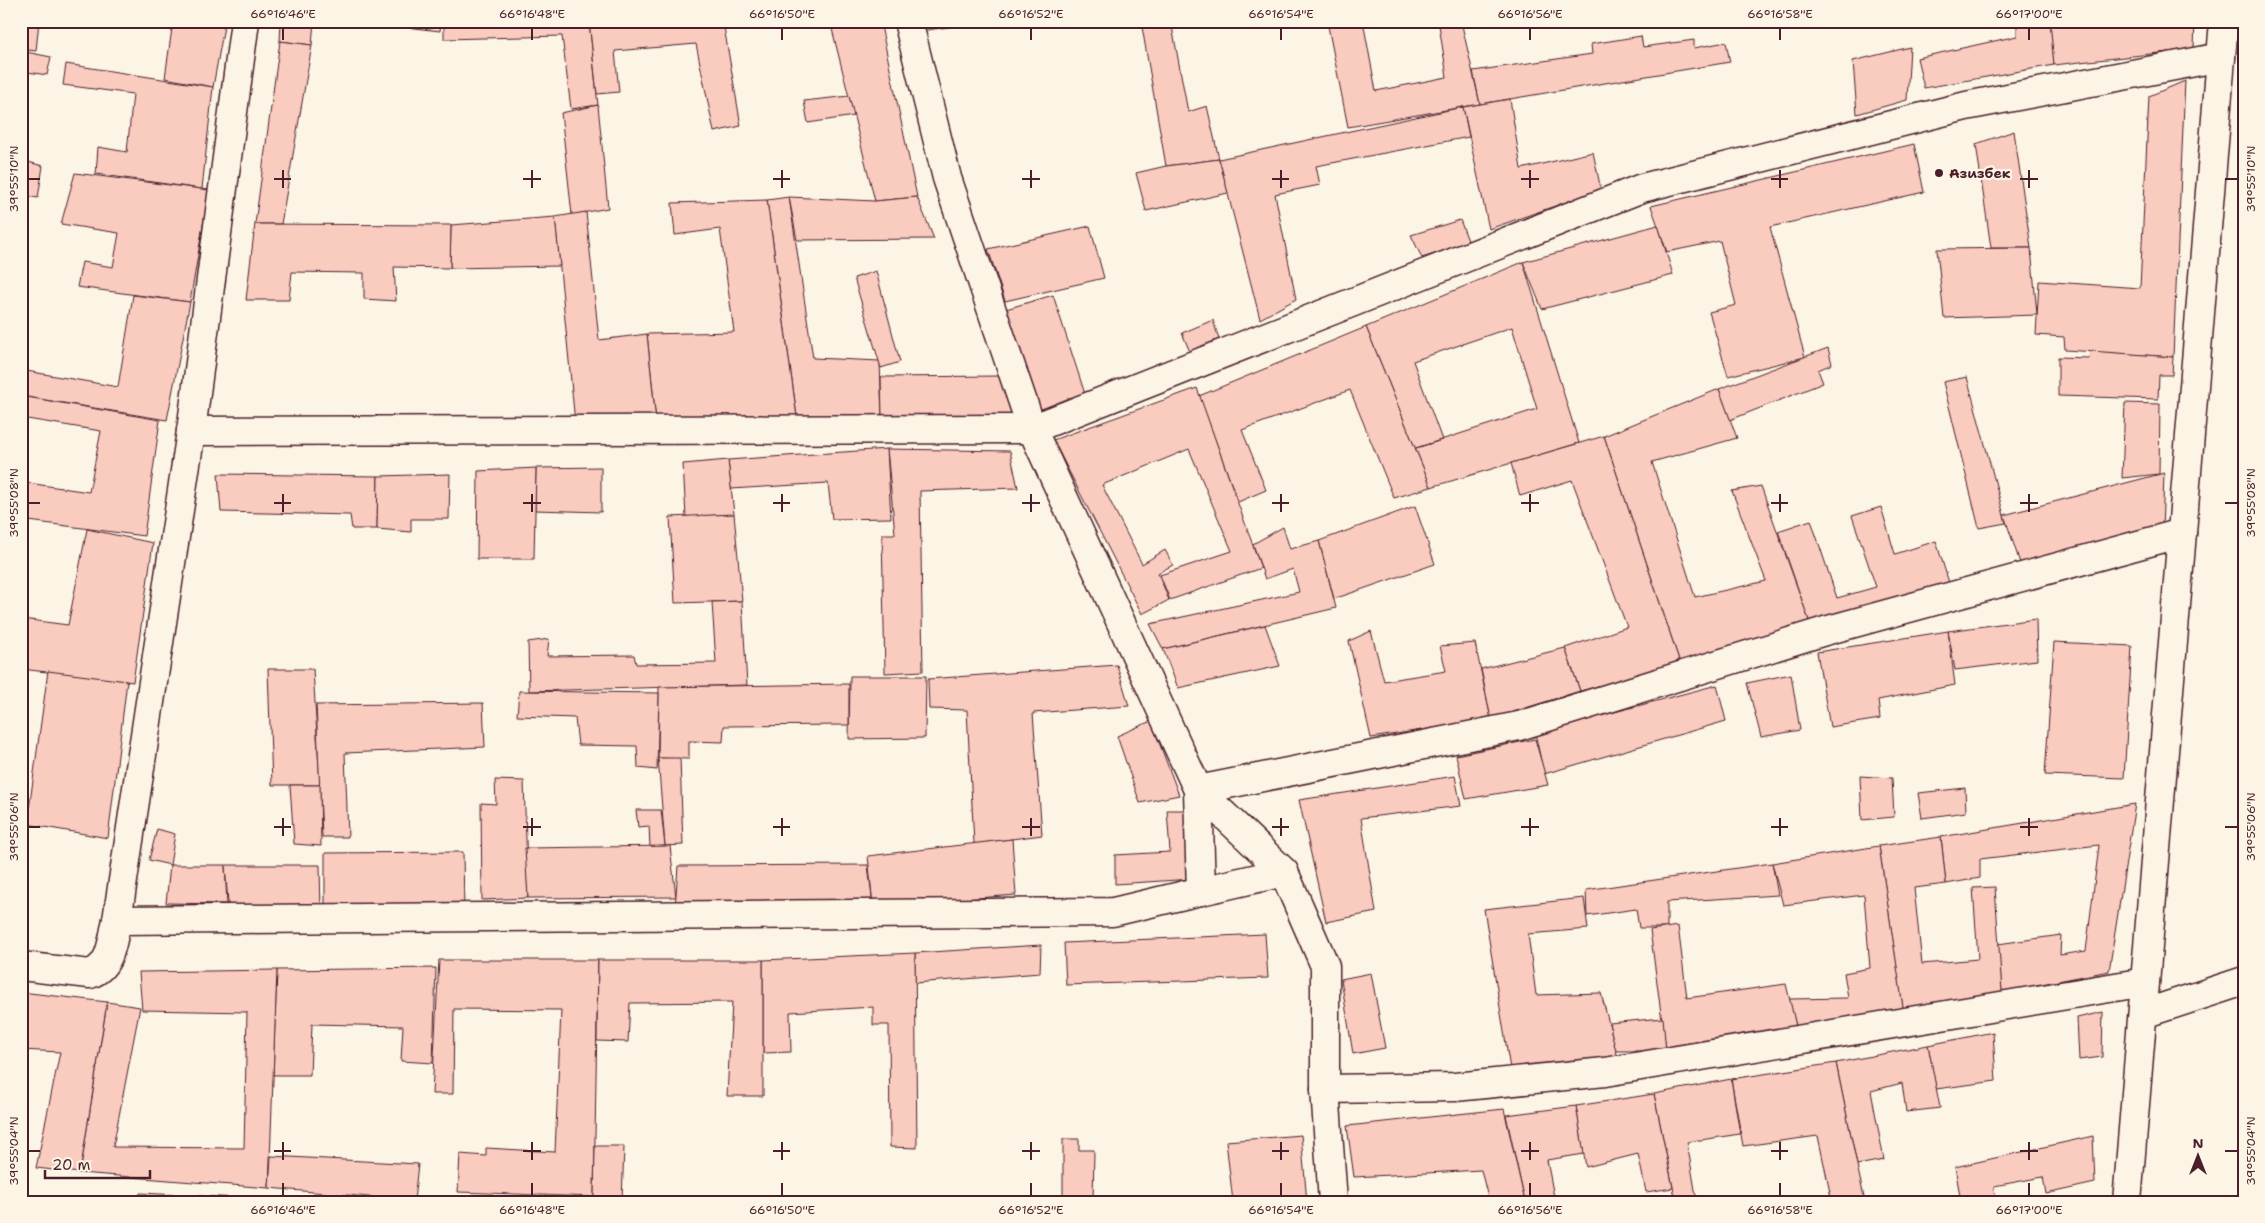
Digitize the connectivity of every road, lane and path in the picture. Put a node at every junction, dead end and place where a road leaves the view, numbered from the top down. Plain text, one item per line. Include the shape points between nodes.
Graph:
1 (245, 21) edge
2 (908, 21) edge
3 (2224, 21) edge
4 (2221, 57) junction
5 (1032, 429) junction
6 (191, 431) junction
7 (2182, 533) junction
8 (1198, 790) junction
9 (1284, 872) junction
10 (1201, 891) junction
11 (117, 920) junction
12 (21, 966) edge
13 (2244, 981) edge
14 (2145, 982) junction
15 (2143, 1014) junction
16 (1325, 1089) junction
17 (1333, 1202) edge
18 (2127, 1202) edge

1 - 6 street
2 - 5 street via 947,178
3 - 4 street
4 - 5 street via 1966,106 1642,188
4 - 7 street
5 - 6 street
5 - 8 street
6 - 11 street
7 - 8 street via 1825,631 1519,726
7 - 14 street
8 - 9 street
8 - 10 street
9 - 10 street
9 - 16 street via 1325,966
10 - 11 street via 1113,912
11 - 12 street via 107,961 100,970 90,974
13 - 15 street
14 - 15 street
14 - 16 street via 1606,1072 1456,1087
15 - 18 street
16 - 17 street

